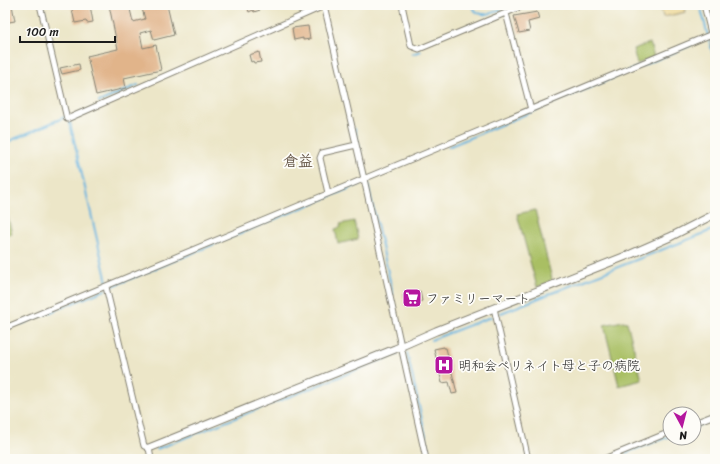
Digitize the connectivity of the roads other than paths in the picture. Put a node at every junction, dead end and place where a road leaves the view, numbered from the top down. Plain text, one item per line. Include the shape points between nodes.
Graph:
1 (40, 5) edge
2 (324, 5) edge
3 (402, 5) edge
4 (525, 5) edge
5 (704, 5) edge
6 (506, 13) junction
7 (711, 34) edge
8 (715, 49) edge
9 (531, 110) junction
10 (356, 145) junction
11 (366, 178) junction
12 (328, 193) junction
13 (715, 214) edge
14 (106, 287) junction
15 (494, 308) junction
16 (5, 328) edge
17 (402, 346) junction
18 (715, 415) edge
19 (702, 420) edge
20 (662, 435) edge
21 (149, 448) junction
22 (151, 459) edge
23 (426, 459) edge
24 (528, 459) edge
25 (604, 459) edge

1 - 2 street via 69,118
2 - 10 street
3 - 6 street via 411,46 419,49
4 - 6 street
5 - 7 street
6 - 9 street
7 - 8 street
7 - 9 street
9 - 11 street
10 - 11 street
10 - 12 street via 322,153 320,158
11 - 12 street
11 - 17 street
12 - 14 street
13 - 15 street via 631,254
14 - 16 street
14 - 21 street via 144,446
15 - 17 street
15 - 24 street
17 - 21 street
17 - 23 street via 402,356
18 - 19 street
20 - 25 street
21 - 22 street

